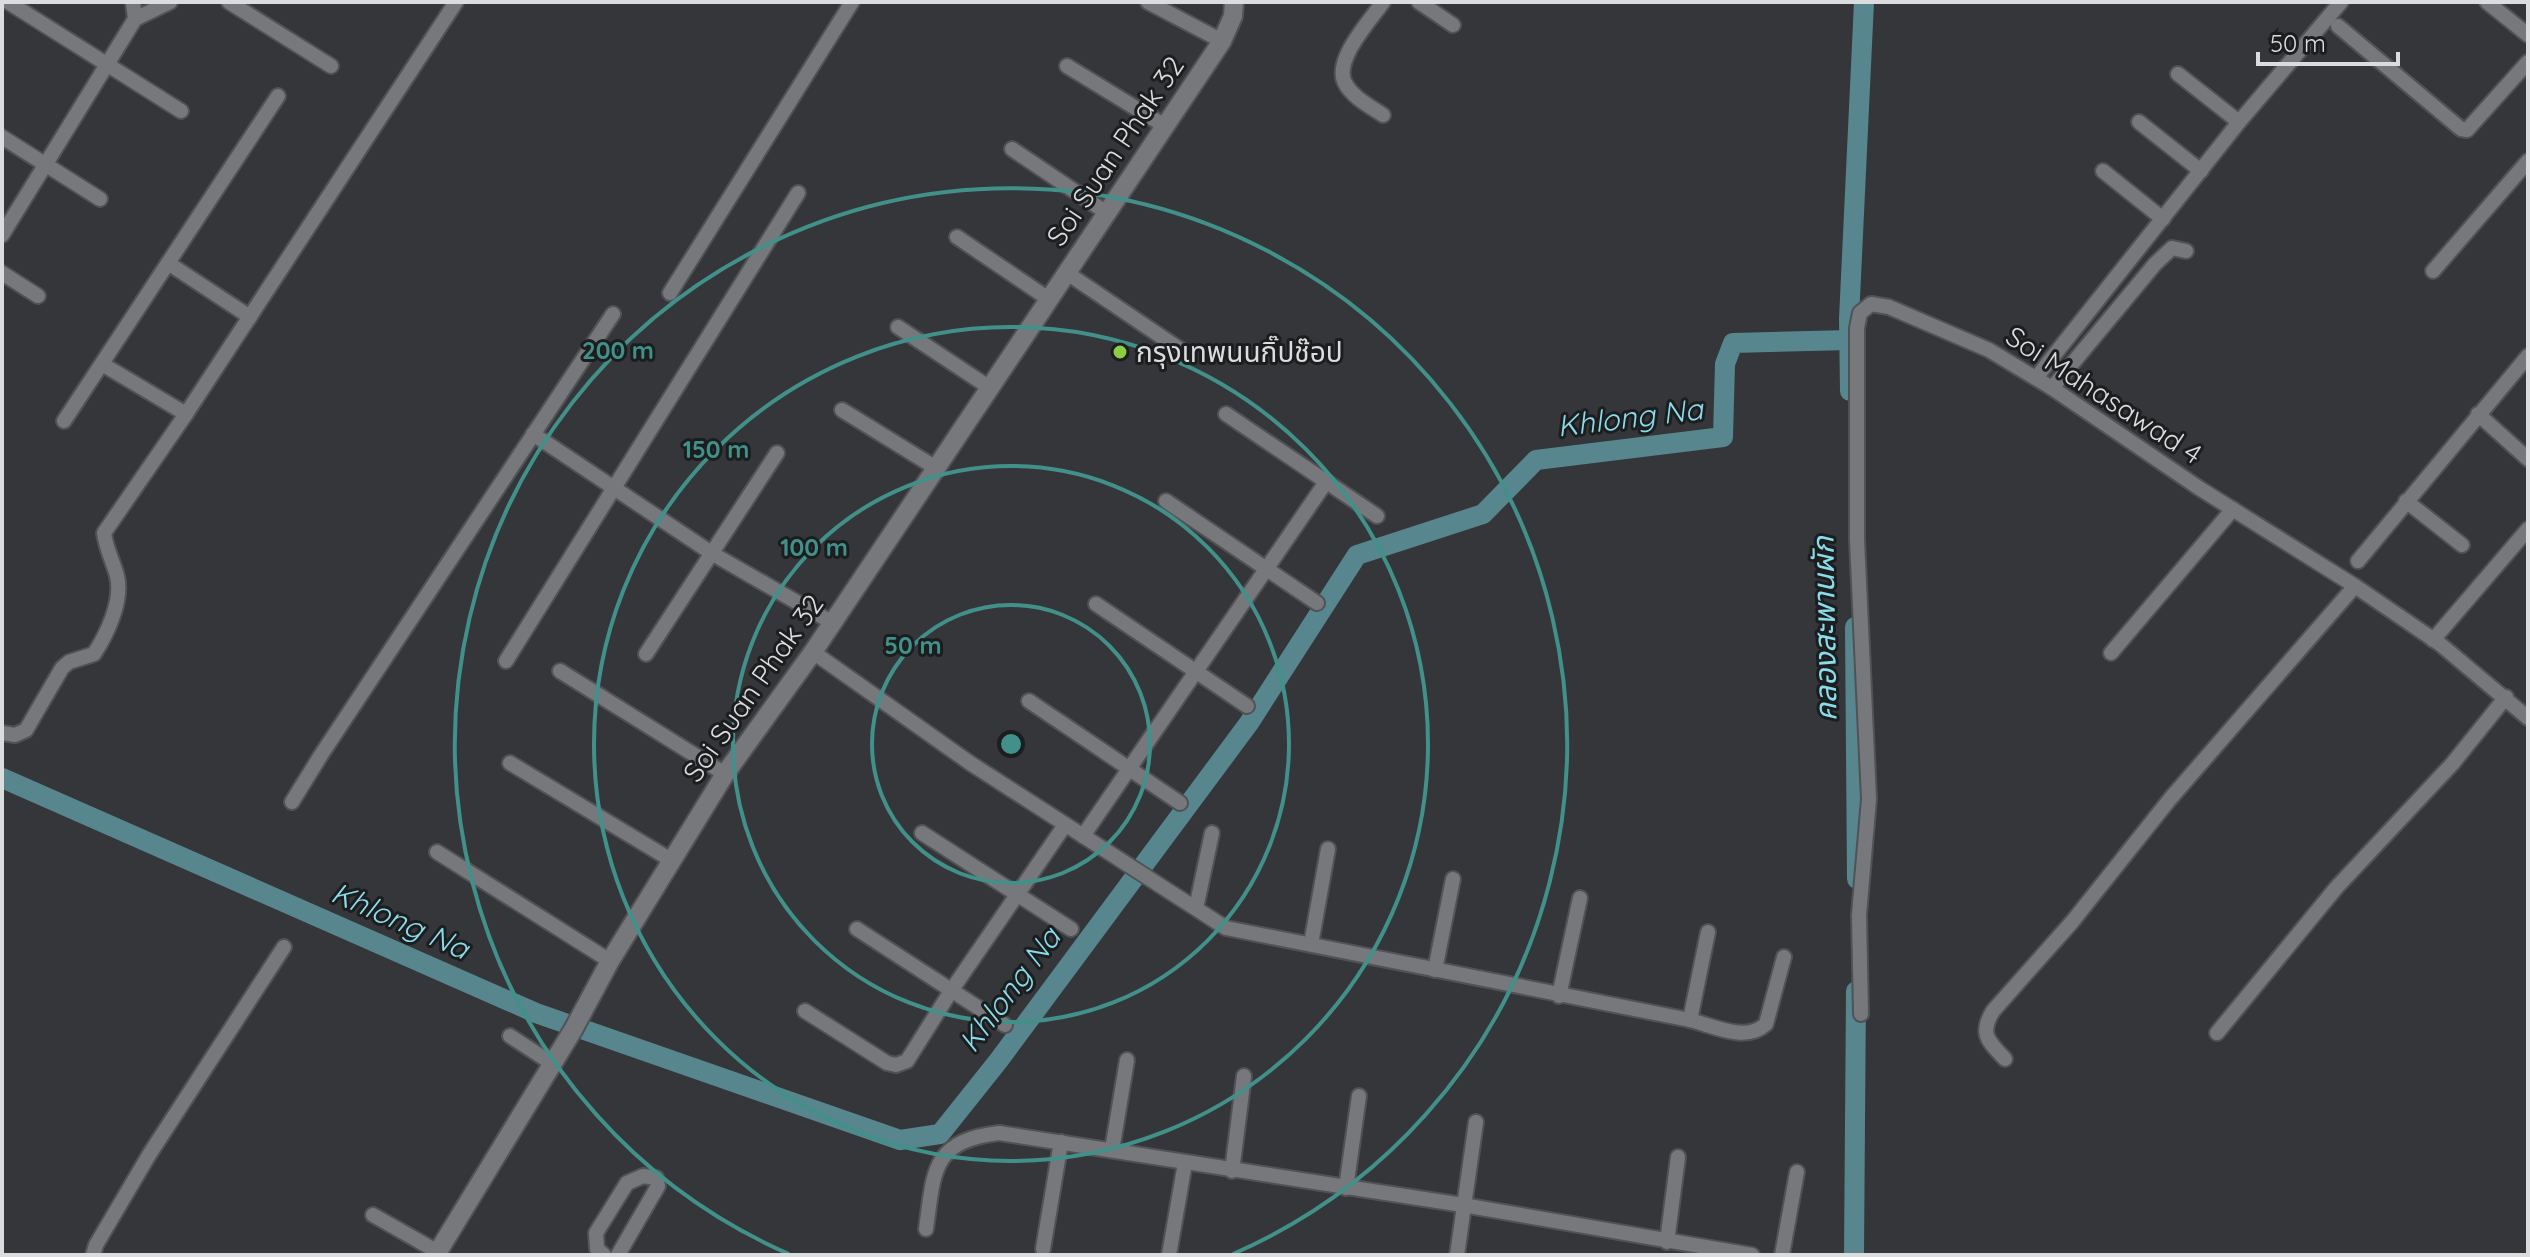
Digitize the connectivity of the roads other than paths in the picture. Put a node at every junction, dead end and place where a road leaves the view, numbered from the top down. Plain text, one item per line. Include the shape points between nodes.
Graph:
1 (8, 2) edge
2 (133, 2) edge
3 (170, 2) edge
4 (229, 2) edge
5 (456, 2) edge
6 (852, 2) edge
7 (1148, 2) edge
8 (1234, 2) edge
9 (1383, 2) edge
10 (1419, 2) edge
11 (2341, 2) edge
12 (2487, 2) edge
13 (135, 19) junction
14 (1453, 25) dead end
15 (2338, 26) dead end
16 (2528, 35) edge
17 (1222, 41) junction
18 (2528, 62) edge
19 (107, 64) junction
20 (331, 66) dead end
21 (1067, 66) dead end
22 (2178, 74) dead end
23 (278, 96) dead end
24 (181, 111) dead end
25 (1383, 115) dead end
26 (2139, 122) dead end
27 (2239, 122) junction
28 (1165, 126) junction
29 (2, 137) edge
30 (1012, 149) dead end
31 (46, 164) junction
32 (2527, 164) edge
33 (2103, 171) dead end
34 (2201, 171) junction
35 (798, 193) dead end
36 (100, 199) dead end
37 (1107, 213) junction
38 (2163, 219) junction
39 (2, 235) edge
40 (957, 237) dead end
41 (2186, 251) dead end
42 (168, 263) junction
43 (2433, 271) dead end
44 (2, 273) edge
45 (1067, 273) junction
46 (670, 293) dead end
47 (38, 296) dead end
48 (1050, 300) junction
49 (613, 314) dead end
50 (250, 317) junction
51 (898, 327) dead end
52 (1181, 350) dead end
53 (2528, 356) edge
54 (102, 364) junction
55 (2036, 378) junction
56 (990, 388) junction
57 (2052, 388) junction
58 (842, 410) dead end
59 (186, 414) junction
60 (1226, 414) dead end
61 (2478, 414) junction
62 (64, 421) dead end
63 (533, 434) junction
64 (777, 453) dead end
65 (2528, 459) edge
66 (936, 468) junction
67 (1326, 482) junction
68 (613, 489) junction
69 (1166, 501) dead end
70 (2406, 501) junction
71 (2233, 509) junction
72 (1377, 516) dead end
73 (2528, 529) edge
74 (2462, 545) dead end
75 (713, 554) junction
76 (2358, 561) dead end
77 (1266, 568) junction
78 (2355, 586) junction
79 (1317, 603) dead end
80 (1096, 604) dead end
81 (833, 623) junction
82 (2433, 640) junction
83 (813, 652) junction
84 (2111, 653) dead end
85 (646, 654) dead end
86 (506, 661) dead end
87 (560, 671) dead end
88 (1196, 671) junction
89 (2506, 697) junction
90 (1029, 701) dead end
91 (1247, 706) dead end
92 (2528, 718) edge
93 (2, 733) edge
94 (510, 763) dead end
95 (1129, 768) junction
96 (725, 774) junction
97 (292, 802) dead end
98 (1180, 803) dead end
99 (1065, 825) junction
100 (922, 833) dead end
101 (1212, 833) dead end
102 (1083, 836) junction
103 (1328, 849) dead end
104 (437, 852) dead end
105 (671, 860) junction
106 (1453, 879) dead end
107 (1019, 896) junction
108 (1580, 898) dead end
109 (1196, 908) junction
110 (857, 929) dead end
111 (1071, 929) dead end
112 (1708, 932) dead end
113 (1311, 944) junction
114 (284, 947) dead end
115 (1784, 957) dead end
116 (610, 961) junction
117 (1435, 970) junction
118 (951, 991) junction
119 (1559, 996) junction
120 (805, 1011) dead end
121 (1861, 1014) dead end
122 (1690, 1020) junction
123 (1005, 1025) dead end
124 (2217, 1033) dead end
125 (510, 1036) dead end
126 (2005, 1059) dead end
127 (1127, 1060) dead end
128 (553, 1064) junction
129 (1244, 1076) dead end
130 (1359, 1096) dead end
131 (1476, 1122) dead end
132 (1061, 1142) junction
133 (1112, 1150) junction
134 (1678, 1157) dead end
135 (1185, 1163) junction
136 (1232, 1171) junction
137 (1797, 1172) dead end
138 (1346, 1188) junction
139 (1463, 1205) junction
140 (373, 1215) dead end
141 (926, 1229) dead end
142 (1667, 1242) junction
143 (1043, 1249) dead end
144 (437, 1253) edge
145 (93, 1255) edge
146 (604, 1255) edge
147 (618, 1255) edge
148 (1169, 1255) edge
149 (1457, 1255) edge
150 (1752, 1255) edge
151 (1782, 1255) edge

1 - 19 street
2 - 13 street
3 - 13 street
4 - 20 street
5 - 50 street
6 - 46 street
7 - 17 street
8 - 17 street, Soi Suan Phak 32
9 - 25 street via 1342,68 1352,92
10 - 14 street
11 - 27 street
12 - 16 street
13 - 19 street
15 - 18 street via 2461,129 2472,127
17 - 28 street, Soi Suan Phak 32
19 - 24 street
19 - 31 street
21 - 28 street
22 - 27 street
23 - 42 street
26 - 34 street
27 - 34 street
28 - 37 street, Soi Suan Phak 32
29 - 31 street
30 - 37 street
31 - 36 street
31 - 39 street
32 - 43 street
33 - 38 street
34 - 38 street
35 - 68 street
37 - 45 street, Soi Suan Phak 32
38 - 55 street
40 - 48 street
41 - 57 street via 2172,248 2155,264
42 - 50 street
42 - 54 street
44 - 47 street
45 - 48 street, Soi Suan Phak 32
45 - 52 street
48 - 56 street, Soi Suan Phak 32
49 - 63 street
50 - 59 street
51 - 56 street
53 - 61 street
54 - 59 street
54 - 62 street
55 - 57 street, Soi Mahasawad 4
55 - 121 street, Soi Mahasawad 4 via 1989,350 1889,307 1871,304 1860,313 1857,540 1869,799 1859,915
56 - 66 street, Soi Suan Phak 32
57 - 71 street, Soi Mahasawad 4
58 - 66 street
59 - 93 street via 104,533 117,577 117,600 104,638 94,654 62,668 26,730
60 - 67 street
61 - 65 street
61 - 70 street
63 - 68 street
63 - 97 street
64 - 75 street
66 - 81 street, Soi Suan Phak 32
67 - 72 street
67 - 77 street
68 - 75 street
68 - 86 street
69 - 77 street
70 - 74 street
70 - 76 street
71 - 78 street, Soi Mahasawad 4
71 - 84 street
73 - 82 street
75 - 81 street
75 - 85 street
77 - 79 street
77 - 88 street
78 - 82 street, Soi Mahasawad 4
78 - 126 street via 1993,1011 1986,1022 1988,1042
80 - 88 street
81 - 83 street, Soi Suan Phak 32
82 - 89 street, Soi Mahasawad 4
83 - 96 street, Soi Suan Phak 32
83 - 99 street
87 - 96 street
88 - 91 street
88 - 95 street
89 - 92 street, Soi Mahasawad 4
89 - 124 street via 2453,763 2336,888
90 - 95 street
94 - 105 street
95 - 98 street
95 - 102 street
96 - 105 street, Soi Suan Phak 32
99 - 102 street
99 - 107 street
100 - 107 street
101 - 109 street
102 - 109 street
103 - 113 street
104 - 116 street
105 - 116 street, Soi Suan Phak 32
106 - 117 street
107 - 111 street
107 - 118 street
108 - 119 street
109 - 113 street via 1226,928
110 - 118 street
112 - 122 street
113 - 117 street
114 - 145 street via 149,1155
115 - 122 street via 1771,1013 1758,1032 1745,1034
116 - 128 street, Soi Suan Phak 32
117 - 119 street
118 - 120 street via 907,1061 896,1065
118 - 123 street
119 - 122 street
125 - 128 street
127 - 133 street
128 - 144 street, Soi Suan Phak 32
129 - 136 street
130 - 138 street
131 - 139 street
132 - 133 street
132 - 141 street via 999,1133 961,1143 942,1156 935,1169
132 - 143 street
133 - 135 street
134 - 142 street
135 - 136 street
135 - 148 street
136 - 138 street
137 - 151 street
138 - 139 street
139 - 142 street
139 - 149 street
140 - 144 street
142 - 150 street
146 - 147 street via 597,1249 596,1233 627,1183 643,1176 656,1178 658,1186

